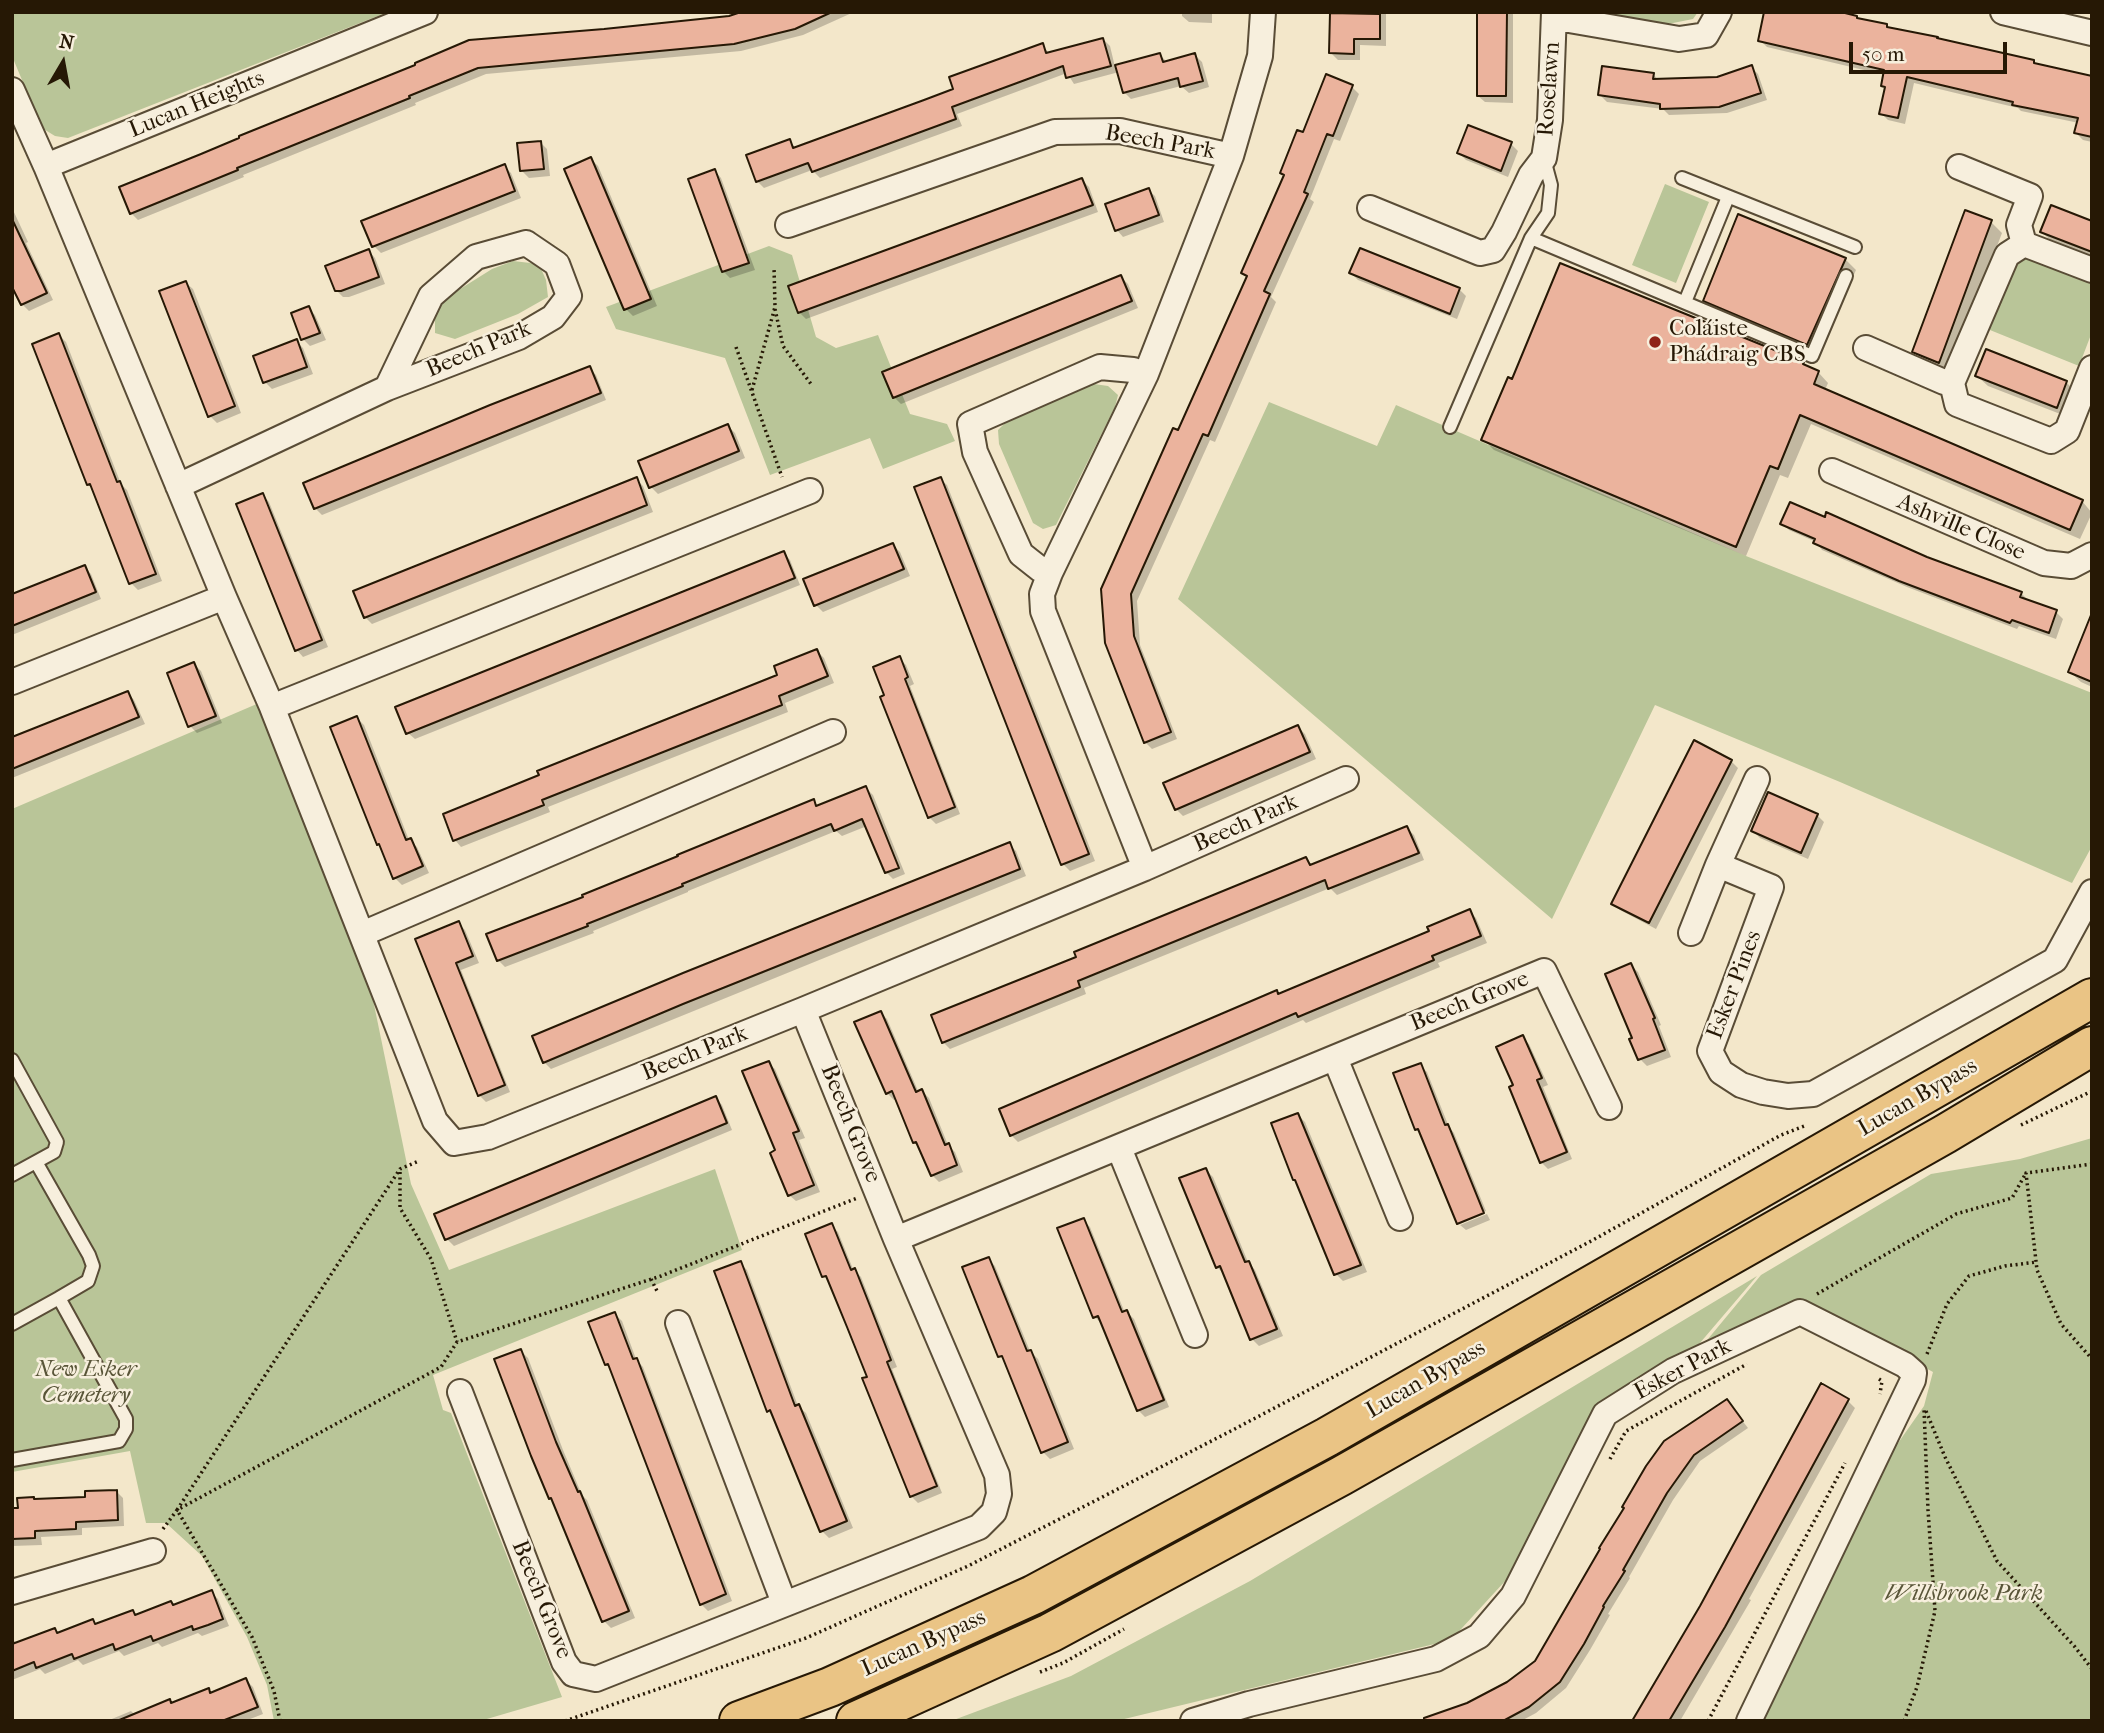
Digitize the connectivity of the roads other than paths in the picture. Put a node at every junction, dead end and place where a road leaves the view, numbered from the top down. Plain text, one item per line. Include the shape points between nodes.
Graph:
1 (425, 12) edge
2 (1263, 12) edge
3 (1719, 12) edge
4 (2003, 12) edge
5 (1554, 16) edge
6 (2092, 33) edge
7 (12, 90) edge
8 (1231, 156) junction
9 (1544, 158) junction
10 (46, 166) junction
11 (1959, 167) dead end
12 (1682, 178) dead end
13 (1728, 197) junction
14 (1370, 208) dead end
15 (788, 225) dead end
16 (1531, 238) junction
17 (2024, 244) junction
18 (1855, 247) dead end
19 (2092, 270) edge
20 (1846, 276) dead end
21 (1685, 302) junction
22 (1866, 348) dead end
23 (2092, 368) edge
24 (1146, 374) junction
25 (1952, 383) junction
26 (387, 388) junction
27 (1450, 427) dead end
28 (1832, 471) dead end
29 (178, 485) junction
30 (810, 491) dead end
31 (2092, 555) edge
32 (1050, 573) junction
33 (223, 597) junction
34 (12, 682) edge
35 (272, 707) junction
36 (833, 732) dead end
37 (1346, 779) dead end
38 (1757, 779) dead end
39 (1718, 865) junction
40 (1145, 868) junction
41 (2092, 892) edge
42 (1691, 933) dead end
43 (362, 934) junction
44 (2092, 996) edge
45 (803, 1010) junction
46 (2092, 1046) edge
47 (1335, 1058) junction
48 (12, 1060) edge
49 (2092, 1063) edge
50 (1609, 1107) dead end
51 (1945, 1134) junction
52 (1119, 1147) junction
53 (36, 1162) junction
54 (12, 1175) edge
55 (1399, 1218) dead end
56 (896, 1238) junction
57 (59, 1298) junction
58 (12, 1324) edge
59 (678, 1324) dead end
60 (1195, 1335) dead end
61 (460, 1392) dead end
62 (13, 1460) edge
63 (158, 1540) road end
64 (12, 1592) edge
65 (784, 1603) junction
66 (739, 1721) edge
67 (856, 1721) edge
68 (1193, 1721) edge
69 (1749, 1721) edge

1 - 10 street, Lucan Heights
2 - 8 street via 1260,56
3 - 5 street, Roselawn via 1706,35 1679,40
4 - 6 street
5 - 9 street, Roselawn
7 - 10 street
8 - 15 street, Beech Park via 1121,131 1055,132
8 - 24 street, Beech Park
9 - 14 street via 1493,250 1480,253
9 - 16 lane via 1551,185 1548,213
10 - 29 street, Beech Park
11 - 17 street via 2031,196 2019,225
12 - 13 lane
13 - 18 lane
13 - 21 lane
16 - 21 lane
16 - 27 lane
17 - 19 street
17 - 25 street via 2007,255
20 - 21 lane via 1812,356
22 - 25 street
23 - 25 street via 2067,431 2051,441 1957,404
24 - 32 street, Beech Park
24 - 32 street via 1100,367 971,424 975,452 1021,554
26 - 26 street, Beech Park via 431,296 476,257 526,243 557,264 569,296 553,317 519,337
26 - 29 street, Beech Park
28 - 31 street, Ashville Close via 2044,563 2071,566
29 - 33 street, Beech Park
30 - 35 street
32 - 40 street, Beech Park via 1042,594 1043,611
33 - 34 street
33 - 35 street, Beech Park
35 - 43 street, Beech Park
36 - 43 street
37 - 40 street, Beech Park
38 - 39 street
39 - 41 street, Esker Pines via 1771,887 1710,1051 1721,1072 1741,1084 1788,1096 1813,1094 2055,960
39 - 42 street
40 - 45 street, Beech Park
43 - 45 street, Beech Park via 435,1121 454,1143 488,1137
44 - 66 highway, Lucan Bypass via 1327,1437 1032,1595 830,1687
45 - 56 street, Beech Grove
46 - 51 highway, Lucan Bypass
47 - 50 street, Beech Grove via 1544,971
47 - 52 street, Beech Grove
47 - 55 street
48 - 53 lane via 58,1142 54,1152
49 - 51 highway
51 - 67 highway, Lucan Bypass via 1341,1476 1075,1620
52 - 56 street, Beech Grove
52 - 60 street
53 - 54 lane
53 - 57 lane via 93,1266 88,1281
56 - 65 street, Beech Grove via 997,1475 999,1494 994,1512 979,1527
57 - 58 lane
57 - 62 lane via 126,1419 126,1429 119,1441
59 - 65 street
61 - 65 street, Beech Grove via 564,1662 573,1674 596,1679
63 - 64 street
68 - 69 street, Esker Park via 1436,1659 1479,1636 1513,1596 1605,1414 1672,1371 1800,1312 1914,1373

